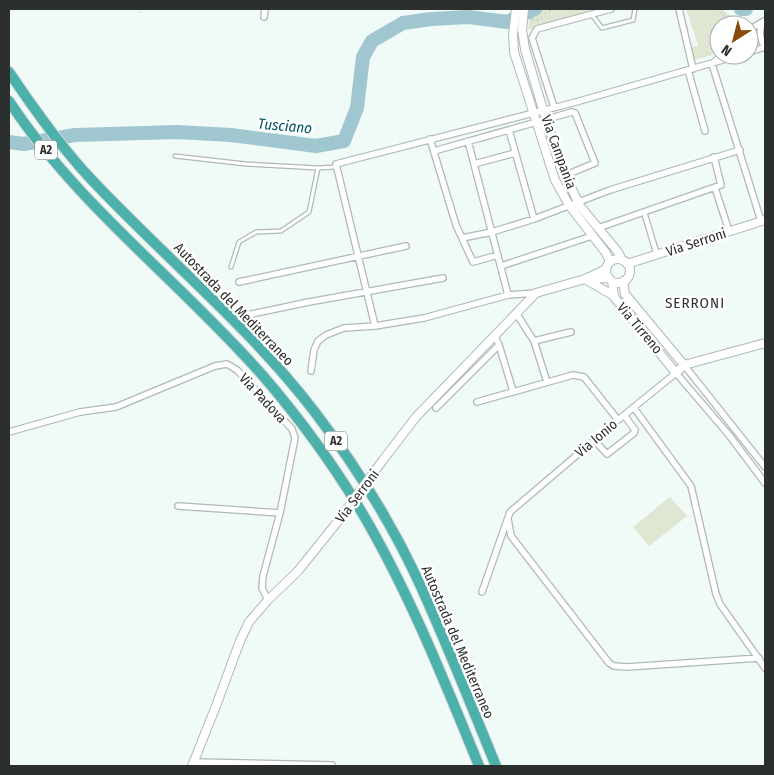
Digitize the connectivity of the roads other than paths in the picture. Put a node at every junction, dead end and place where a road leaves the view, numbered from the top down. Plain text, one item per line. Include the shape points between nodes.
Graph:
1 (264, 9) edge
2 (516, 9) edge
3 (524, 9) edge
4 (611, 9) edge
5 (635, 9) edge
6 (679, 9) edge
7 (591, 14) junction
8 (264, 17) dead end
9 (764, 21) edge
10 (765, 47) edge
11 (709, 65) edge
12 (712, 65) edge
13 (690, 70) junction
14 (9, 72) edge
15 (9, 101) edge
16 (554, 107) junction
17 (543, 110) junction
18 (534, 112) junction
19 (542, 121) junction
20 (509, 130) junction
21 (705, 132) dead end
22 (430, 139) junction
23 (468, 141) junction
24 (740, 150) junction
25 (434, 151) junction
26 (515, 153) junction
27 (175, 156) dead end
28 (714, 157) junction
29 (474, 164) junction
30 (336, 166) junction
31 (318, 168) junction
32 (566, 175) junction
33 (715, 188) junction
34 (577, 202) junction
35 (569, 205) junction
36 (644, 212) junction
37 (534, 219) junction
38 (763, 220) edge
39 (598, 228) junction
40 (729, 231) junction
41 (492, 232) junction
42 (592, 236) junction
43 (462, 238) junction
44 (406, 246) dead end
45 (498, 255) junction
46 (656, 255) junction
47 (358, 256) junction
48 (625, 262) junction
49 (501, 266) junction
50 (608, 266) junction
51 (231, 267) dead end
52 (443, 278) dead end
53 (585, 279) junction
54 (610, 279) junction
55 (623, 281) junction
56 (239, 282) dead end
57 (367, 292) junction
58 (536, 293) junction
59 (508, 295) junction
60 (614, 296) junction
61 (516, 313) junction
62 (247, 315) dead end
63 (375, 326) junction
64 (571, 332) dead end
65 (495, 336) junction
66 (534, 341) junction
67 (765, 343) edge
68 (499, 344) junction
69 (684, 365) junction
70 (311, 371) dead end
71 (676, 372) junction
72 (547, 382) junction
73 (514, 391) junction
74 (477, 402) dead end
75 (436, 408) dead end
76 (634, 408) junction
77 (624, 415) junction
78 (618, 420) junction
79 (9, 432) edge
80 (594, 440) junction
81 (765, 467) edge
82 (765, 483) edge
83 (178, 506) dead end
84 (280, 513) junction
85 (508, 519) junction
86 (482, 592) dead end
87 (268, 600) junction
88 (758, 658) junction
89 (765, 668) edge
90 (193, 764) edge
91 (332, 766) edge
92 (480, 766) edge
93 (496, 766) edge

1 - 8 street
2 - 18 street, Via Campania via 514,52
3 - 17 street, Via Campania via 522,30 525,48
4 - 7 street
5 - 7 lane via 633,20 602,28
6 - 13 street
7 - 16 street via 534,32 532,38
9 - 10 street via 760,37
11 - 13 street
12 - 24 street
13 - 16 street
13 - 21 street
14 - 93 highway, Autostrada del Mediterraneo / A2 via 88,176 244,330 277,366 347,456 377,503 416,576
15 - 92 highway, Autostrada del Mediterraneo / A2 via 74,182 118,230 264,377 333,465 399,581
16 - 17 street
17 - 18 street
17 - 19 street, Via Campania
18 - 19 street, Via Campania
18 - 22 street
19 - 20 street
19 - 32 street, Via Campania
19 - 32 street via 575,113 596,163
19 - 35 street, Via Campania via 555,180
20 - 23 street
20 - 26 street
22 - 25 street
22 - 30 street
23 - 25 street
23 - 29 street
24 - 28 street
24 - 38 street
25 - 43 street
26 - 29 street
26 - 37 street
27 - 31 lane
28 - 33 street via 721,185
28 - 34 street
29 - 41 street
30 - 31 lane
30 - 47 street
31 - 51 lane via 309,212 281,231 256,232 239,242
32 - 34 street, Via Campania
33 - 36 street
33 - 40 street
34 - 35 street
34 - 39 street, Via Campania
35 - 37 street
35 - 42 street, Via Campania
36 - 39 street
36 - 46 street
37 - 41 street
38 - 40 street, Via Serroni
39 - 48 street, Via Campania
40 - 46 street, Via Serroni
41 - 43 street
41 - 45 street
42 - 49 street
42 - 50 street, Via Campania via 606,253
43 - 45 street via 473,262
44 - 47 street
45 - 49 street
46 - 48 street, Via Serroni
47 - 56 street
47 - 57 street
48 - 50 street via 616,259
48 - 55 street via 629,271
49 - 59 street
50 - 53 street, Via Serroni
50 - 54 street
52 - 57 street
53 - 54 street, Via Serroni
53 - 58 street, Via Serroni
53 - 60 street
54 - 55 street
54 - 60 street, Via Tirreno
55 - 69 street, Via Tirreno via 625,294
57 - 62 street
57 - 63 street
58 - 59 street
58 - 61 street, Via Serroni
59 - 63 street via 424,318
60 - 71 street, Via Tirreno
61 - 65 street, Via Serroni
61 - 66 street
63 - 70 street via 344,328 326,335 314,350
64 - 66 street
65 - 68 street
65 - 87 street, Via Serroni, bridge via 416,417 339,520 298,570
66 - 72 street
67 - 69 street, Via Ionio
68 - 73 street
68 - 75 street
69 - 71 street, Via Ionio
69 - 81 street
71 - 76 street, Via Ionio
71 - 82 street
72 - 73 street
72 - 78 street via 573,375 584,377
73 - 74 street
76 - 77 street, Via Ionio
76 - 88 street via 691,486 718,599
77 - 78 street, Via Ionio
77 - 80 street via 634,433 607,454
78 - 80 street, Via Ionio
79 - 84 street, Via Padova via 80,412 116,407 227,364 237,370 292,429 295,438
80 - 85 street, Via Ionio via 510,512
83 - 84 street
84 - 87 street, Via Padova via 263,576 262,588
85 - 86 street, Via Ionio
85 - 88 street via 511,536 609,664 627,667
87 - 90 street, Via Serroni via 249,622 240,641
88 - 89 street
90 - 91 street

